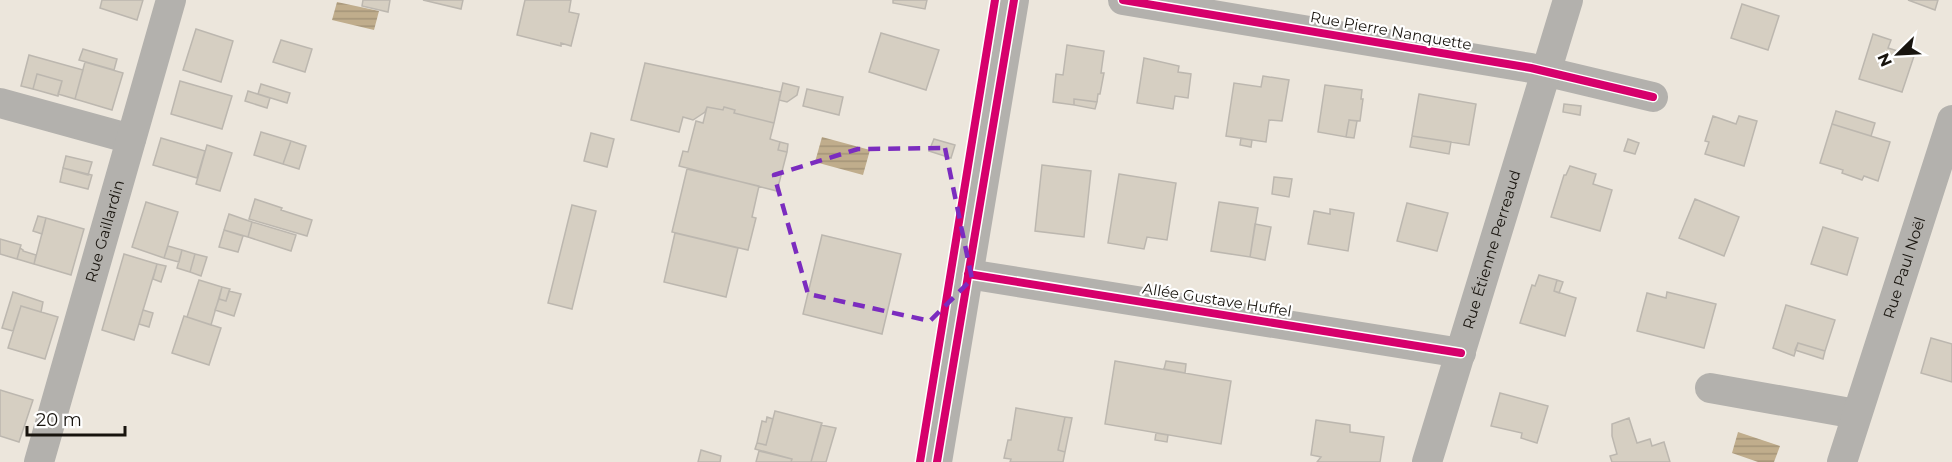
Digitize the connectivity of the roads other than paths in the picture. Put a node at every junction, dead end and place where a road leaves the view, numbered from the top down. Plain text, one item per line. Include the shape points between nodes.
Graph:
1 (171, 0) edge
2 (1014, 0) edge
3 (1123, 0) edge
4 (1569, 0) edge
5 (1546, 72) junction
6 (1653, 97) dead end
7 (0, 104) edge
8 (1952, 120) edge
9 (131, 139) junction
10 (968, 274) junction
11 (1461, 353) junction
12 (1710, 388) dead end
13 (1856, 414) junction
14 (39, 462) edge
15 (937, 462) edge
16 (1427, 462) edge
17 (1842, 462) edge

1 - 9 street, Rue Gaillardin
2 - 10 street
3 - 5 street, Rue Pierre Nanquette
4 - 5 street, Rue Étienne Perreaud
5 - 6 street
5 - 11 street, Rue Étienne Perreaud
7 - 9 street
8 - 13 street, Rue Paul Noël
9 - 14 street, Rue Gaillardin
10 - 11 street, Allée Gustave Huffel
10 - 15 street
11 - 16 street, Rue Étienne Perreaud
12 - 13 street
13 - 17 street, Rue Paul Noël

